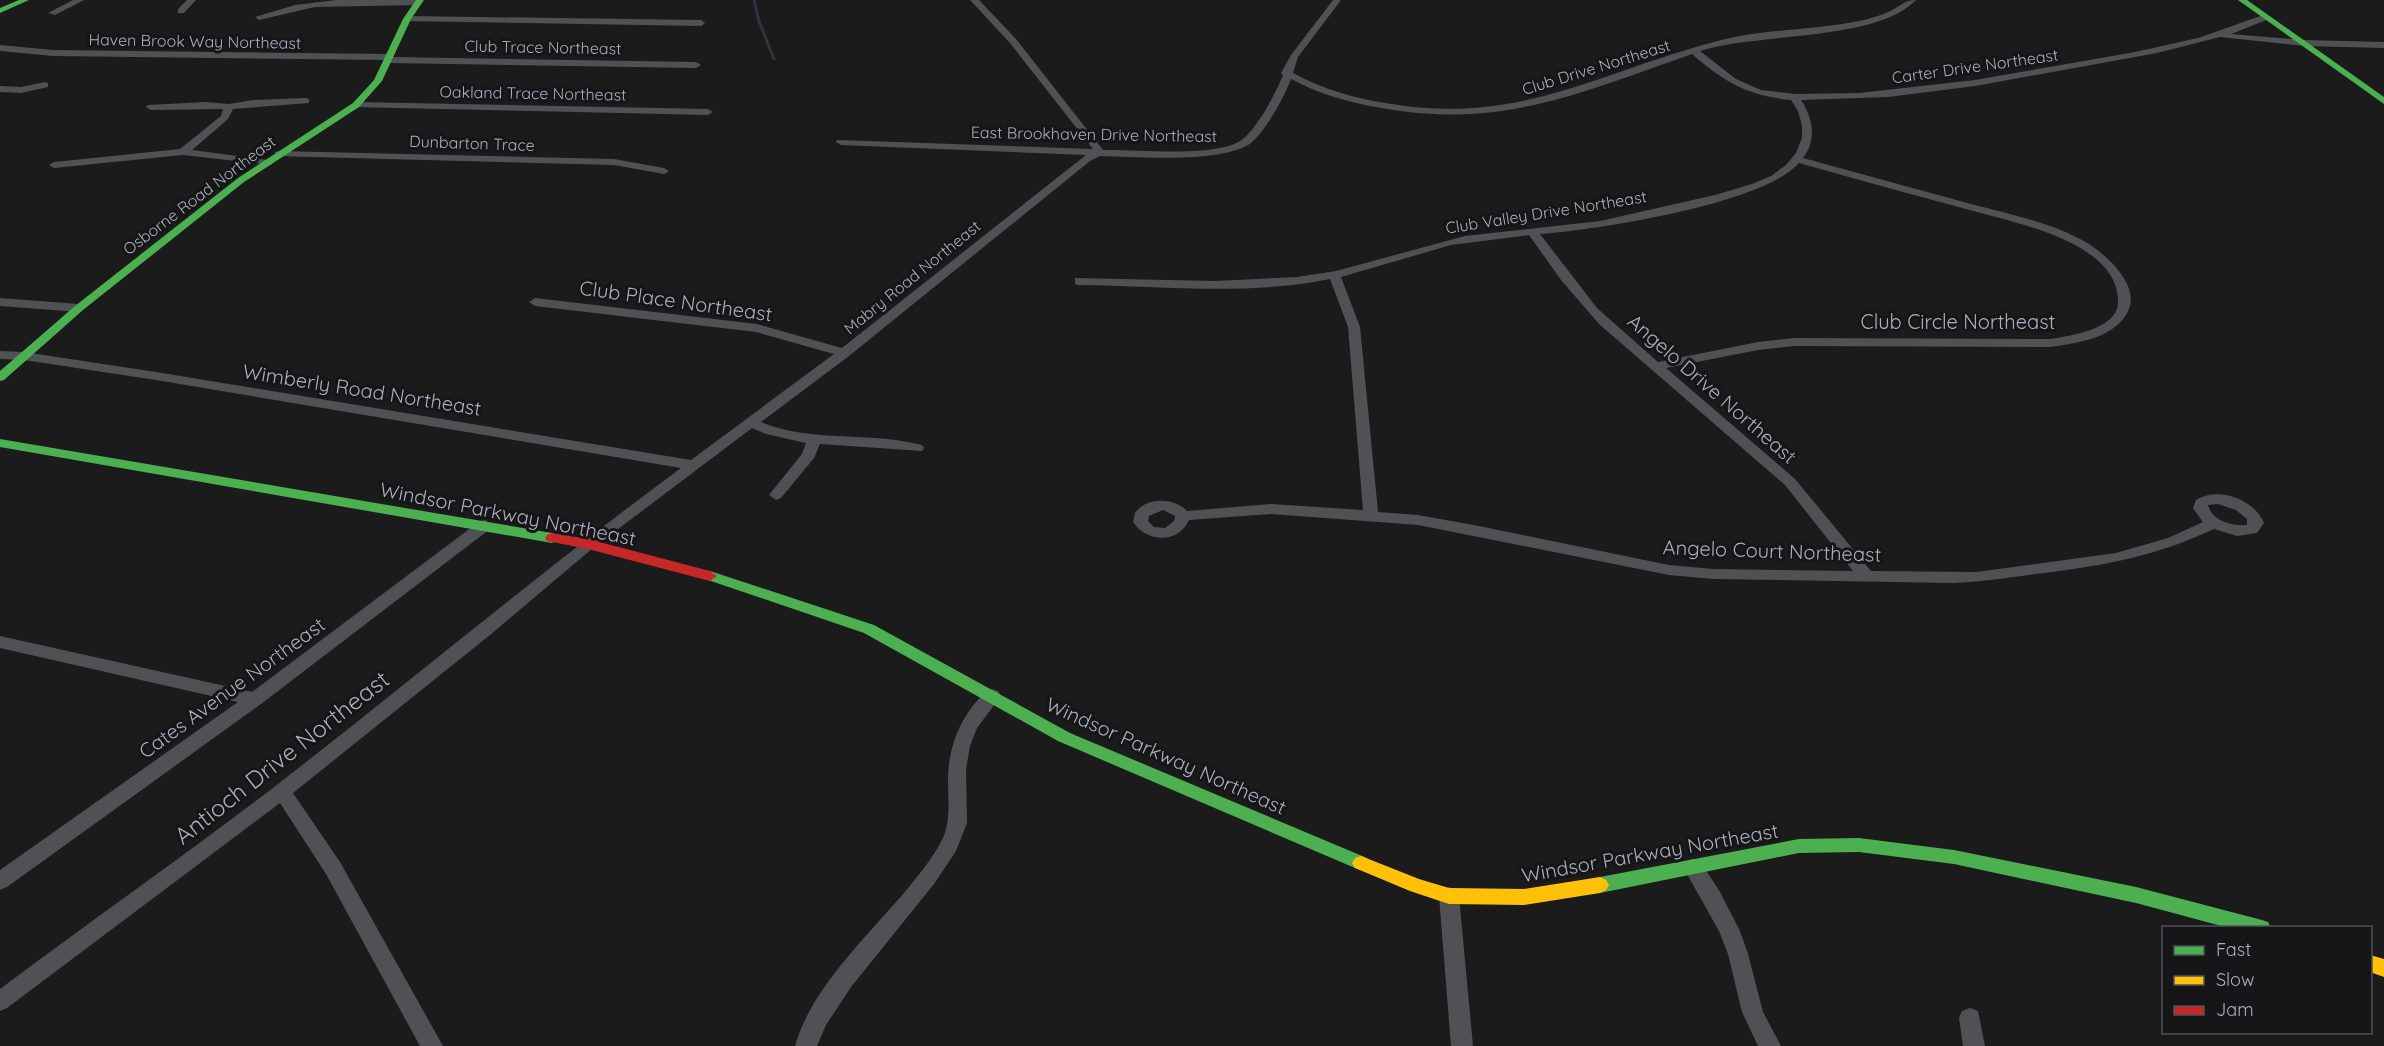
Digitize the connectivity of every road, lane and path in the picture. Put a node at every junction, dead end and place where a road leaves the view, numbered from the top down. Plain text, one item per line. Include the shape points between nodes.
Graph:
1 (25, 0) edge
2 (80, 0) edge
3 (192, 0) edge
4 (974, 0) edge
5 (1337, 0) edge
6 (1912, 0) edge
7 (2242, 0) edge
8 (419, 1) edge
9 (0, 11) edge
10 (181, 11) dead end
11 (52, 13) dead end
12 (259, 17) dead end
13 (2266, 17) junction
14 (407, 19) junction
15 (701, 23) dead end
16 (2222, 36) junction
17 (2304, 44) junction
18 (2384, 45) edge
19 (0, 48) edge
20 (1694, 51) junction
21 (390, 58) junction
22 (696, 65) dead end
23 (1287, 73) junction
24 (45, 85) dead end
25 (0, 89) edge
26 (1794, 97) junction
27 (306, 101) dead end
28 (2384, 101) edge
29 (356, 105) junction
30 (151, 107) dead end
31 (229, 107) junction
32 (708, 112) dead end
33 (841, 142) dead end
34 (183, 152) junction
35 (1094, 152) junction
36 (274, 159) junction
37 (1798, 160) junction
38 (54, 165) dead end
39 (664, 171) dead end
40 (1532, 231) junction
41 (1334, 275) junction
42 (1079, 281) dead end
43 (0, 302) edge
44 (535, 302) dead end
45 (79, 308) junction
46 (844, 353) junction
47 (0, 355) edge
48 (24, 356) junction
49 (1656, 366) junction
50 (0, 377) edge
51 (751, 423) junction
52 (814, 440) junction
53 (0, 443) edge
54 (917, 448) dead end
55 (693, 465) junction
56 (776, 495) dead end
57 (1183, 516) dead end
58 (1371, 516) junction
59 (2214, 523) dead end
60 (485, 525) junction
61 (588, 544) junction
62 (1866, 576) junction
63 (0, 642) edge
64 (992, 696) junction
65 (255, 699) junction
66 (282, 791) junction
67 (1693, 867) junction
68 (3, 876) edge
69 (1449, 896) junction
70 (2258, 926) edge
71 (0, 1002) edge
72 (1970, 1018) dead end
73 (432, 1046) edge
74 (806, 1046) edge
75 (1462, 1046) edge
76 (1770, 1046) edge
77 (1974, 1046) edge

1 - 9 street
2 - 11 street
3 - 10 street
4 - 35 street via 1013,41 1086,132
5 - 23 street, East Brookhaven Drive Northeast via 1294,57
6 - 20 street, Club Drive Northeast via 1898,10 1856,24 1752,36
7 - 13 street
8 - 12 street via 302,2 282,5
8 - 14 street, Osborne Road Northeast
13 - 16 street, Carter Drive Northeast
13 - 17 street
14 - 15 street
14 - 21 street, Osborne Road Northeast
16 - 17 street
16 - 26 street, Carter Drive Northeast via 2056,70 1958,85 1891,94
17 - 18 street
17 - 28 street
19 - 21 street, Haven Brook Way Northeast via 54,54
20 - 23 street, Club Drive Northeast via 1535,103 1477,112 1377,105 1318,90
20 - 26 street, Carter Drive Northeast via 1741,86
21 - 22 street, Club Trace Northeast
21 - 29 street, Osborne Road Northeast via 378,81
23 - 35 street, East Brookhaven Drive Northeast via 1282,90 1255,132 1238,147 1219,152
24 - 25 street
26 - 37 street via 1808,126
27 - 31 street
29 - 32 street, Oakland Trace Northeast
29 - 36 street, Osborne Road Northeast
30 - 31 street
31 - 34 street via 225,117
33 - 35 street, East Brookhaven Drive Northeast
34 - 36 street, Dunbarton Trace
34 - 38 street, Dunbarton Trace
35 - 46 street, Mabry Road Northeast
36 - 39 street, Dunbarton Trace via 614,162
36 - 45 street, Osborne Road Northeast via 241,180
37 - 40 street, Club Valley Drive Northeast via 1772,179 1735,194 1610,222
37 - 49 street, Club Circle Northeast via 2023,221 2067,237 2088,248 2111,269 2122,288 2124,306 2103,332 2066,342 1795,342
40 - 41 street, Club Valley Drive Northeast via 1449,242
40 - 49 street, Angelo Drive Northeast via 1581,298
41 - 42 street, Club Valley Drive Northeast via 1257,284
41 - 58 street via 1354,327
43 - 45 street
44 - 46 street, Club Place Northeast via 746,327
45 - 48 street, Osborne Road Northeast
46 - 51 street, Mabry Road Northeast
47 - 48 street, Wimberly Road Northeast
48 - 50 street, Osborne Road Northeast
48 - 55 street, Wimberly Road Northeast
49 - 62 street, Angelo Drive Northeast via 1790,482
51 - 52 street via 778,435
51 - 55 street, Mabry Road Northeast
52 - 54 street via 875,441
52 - 56 street via 809,455
53 - 60 street, Windsor Parkway Northeast
55 - 61 street, Mabry Road Northeast
57 - 58 street, Angelo Court Northeast via 1271,509
58 - 62 street, Angelo Court Northeast via 1479,531 1670,570
59 - 62 street, Angelo Court Northeast via 2173,542 2116,558 1976,576
60 - 61 street, Windsor Parkway Northeast
60 - 65 street, Cates Avenue Northeast
61 - 64 street, Windsor Parkway Northeast via 725,580 869,629
61 - 66 street, Antioch Drive Northeast
63 - 65 street
64 - 69 street, Windsor Parkway Northeast via 1064,737 1416,886
64 - 74 street via 966,729 959,752 959,808 954,835 921,886 830,1000
65 - 68 street, Cates Avenue Northeast
66 - 71 street, Antioch Drive Northeast
66 - 73 street via 333,868
67 - 69 street, Windsor Parkway Northeast via 1524,897
67 - 70 street, Windsor Parkway Northeast via 1799,846 1859,844 1954,857 2115,890
67 - 76 street via 1728,925 1749,1004
69 - 75 street
72 - 77 street

